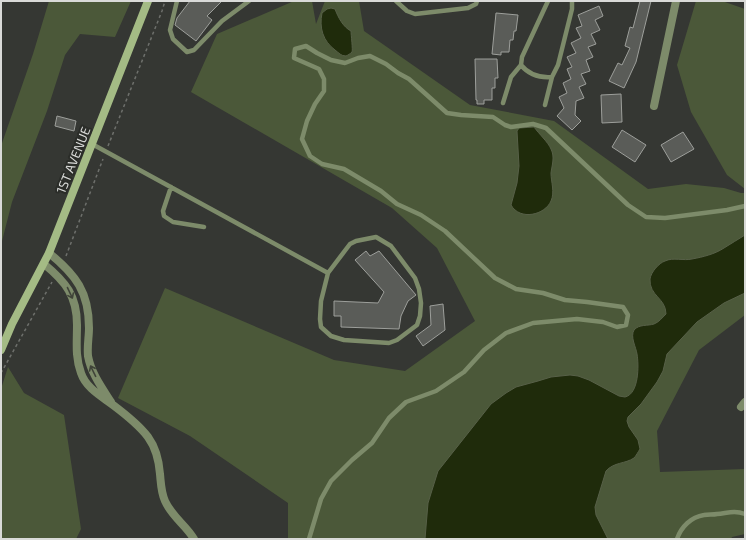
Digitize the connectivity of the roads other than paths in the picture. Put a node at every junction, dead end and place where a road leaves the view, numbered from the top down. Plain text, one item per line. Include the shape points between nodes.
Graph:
1 (148, 1) edge
2 (177, 1) edge
3 (249, 1) edge
4 (396, 1) edge
5 (477, 1) edge
6 (548, 1) edge
7 (572, 1) edge
8 (676, 1) edge
9 (521, 65) junction
10 (552, 77) junction
11 (503, 103) dead end
12 (545, 105) dead end
13 (654, 106) dead end
14 (92, 144) junction
15 (171, 187) junction
16 (745, 206) edge
17 (204, 227) dead end
18 (49, 253) junction
19 (44, 264) junction
20 (328, 273) junction
21 (12, 324) junction
22 (1, 338) edge
23 (1, 350) edge
24 (113, 404) junction
25 (745, 514) edge
26 (194, 539) edge
27 (309, 539) edge
28 (677, 539) edge

1 - 14 main road, 1ST AVENUE
2 - 3 lane via 170,30 173,38 187,52 194,50 222,21
4 - 5 lane via 407,11 415,14 468,8
6 - 9 lane via 522,57
7 - 10 lane via 558,65
8 - 13 street
9 - 10 lane via 527,72 542,78
9 - 11 lane via 511,77
10 - 12 lane
14 - 15 lane
14 - 18 main road, 1ST AVENUE
15 - 17 lane via 163,211 164,216 173,222
15 - 20 lane
16 - 27 lane via 665,218 646,217 628,205 546,128 533,124 504,126 493,117 447,113 409,79 370,56 345,63 331,60 306,46 295,49 294,58 319,69 324,79 324,91 306,121 302,139 310,156 322,164 344,169 398,204 421,215 445,231 495,278 516,289 543,293 565,300 623,307 628,315 626,325 616,327 603,322 577,319 533,323 506,333 484,350 464,372 436,391 406,402 389,418 372,443 331,481 321,499
18 - 19 main road, 1ST AVENUE
24 -> 18 street via 90,364 89,319 84,296 74,277
19 - 21 main road, 1ST AVENUE
19 -> 24 street via 67,286 72,297 77,324 77,362 81,375 90,387
20 - 20 lane via 350,244 376,237 390,246 415,278 421,303 417,325 389,343 344,340 331,336 321,327 320,319 321,301
21 - 22 main road, 1ST AVENUE
21 - 23 main road, 1ST AVENUE
24 - 26 street via 149,438 159,461 161,489 165,500 170,511
25 - 28 lane via 730,511 703,515 687,522

